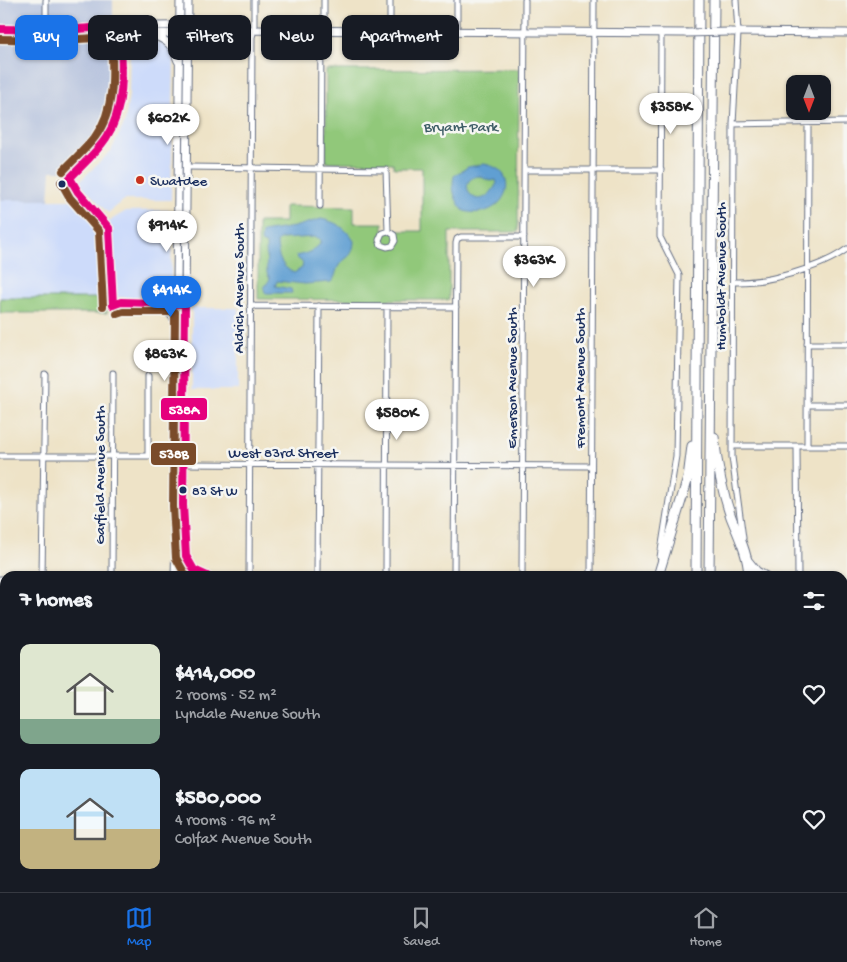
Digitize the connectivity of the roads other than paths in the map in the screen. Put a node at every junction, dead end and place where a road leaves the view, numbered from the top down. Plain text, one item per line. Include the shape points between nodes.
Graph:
1 (46, 0) edge
2 (180, 0) edge
3 (254, 0) edge
4 (324, 0) edge
5 (390, 0) edge
6 (457, 0) edge
7 (525, 0) edge
8 (594, 0) edge
9 (699, 0) edge
10 (714, 0) edge
11 (736, 0) edge
12 (188, 2) edge
13 (46, 15) edge
14 (180, 15) edge
15 (189, 15) edge
16 (194, 15) edge
17 (323, 15) edge
18 (390, 15) edge
19 (457, 15) edge
20 (251, 29) edge
21 (0, 30) edge
22 (15, 30) edge
23 (251, 30) edge
24 (254, 30) junction
25 (261, 30) edge
26 (459, 32) edge
27 (525, 32) junction
28 (593, 32) junction
29 (661, 33) junction
30 (738, 33) junction
31 (847, 33) edge
32 (158, 37) edge
33 (121, 60) edge
34 (180, 60) edge
35 (189, 60) edge
36 (322, 60) edge
37 (180, 64) junction
38 (847, 122) edge
39 (733, 124) junction
40 (808, 124) junction
41 (188, 167) junction
42 (251, 168) junction
43 (320, 169) junction
44 (524, 170) junction
45 (593, 170) junction
46 (661, 170) junction
47 (70, 178) joint
48 (320, 206) dead end
49 (388, 231) dead end
50 (524, 237) junction
51 (847, 249) edge
52 (808, 267) junction
53 (177, 281) junction
54 (733, 282) junction
55 (159, 302) junction
56 (181, 304) junction
57 (113, 305) junction
58 (250, 306) junction
59 (319, 306) junction
60 (387, 306) junction
61 (456, 307) junction
62 (155, 308) junction
63 (177, 327) junction
64 (807, 344) junction
65 (847, 344) edge
66 (113, 373) dead end
67 (45, 374) dead end
68 (148, 376) dead end
69 (710, 400) junction
70 (807, 405) junction
71 (847, 405) edge
72 (696, 422) junction
73 (732, 446) junction
74 (797, 446) junction
75 (807, 446) junction
76 (847, 446) edge
77 (0, 456) edge
78 (44, 456) junction
79 (112, 456) junction
80 (148, 456) junction
81 (178, 456) junction
82 (184, 464) junction
83 (250, 464) junction
84 (318, 465) junction
85 (386, 465) junction
86 (455, 466) junction
87 (523, 466) junction
88 (591, 466) junction
89 (186, 556) junction
90 (747, 556) junction
91 (42, 571) edge
92 (112, 571) edge
93 (175, 571) edge
94 (187, 571) edge
95 (196, 571) edge
96 (249, 571) edge
97 (317, 571) edge
98 (386, 571) edge
99 (454, 571) edge
100 (522, 571) edge
101 (591, 571) edge
102 (658, 571) edge
103 (658, 571) edge
104 (696, 571) edge
105 (709, 571) edge
106 (748, 571) edge
107 (756, 571) edge
108 (798, 571) edge

1 - 13 street
2 - 14 main road
3 - 24 street, Aldrich Avenue South
4 - 17 street
5 - 18 street
6 - 19 street
7 - 27 street, Emerson Avenue South
8 - 28 street, Fremont Avenue South
9 - 72 highway
10 - 69 highway
11 - 30 street, Humboldt Avenue South
12 - 15 main road
12 - 16 main road
20 - 24 main road
21 - 22 main road
23 - 24 main road
24 - 25 main road
24 - 42 street, Aldrich Avenue South
26 - 27 main road
27 - 28 main road
27 - 44 street, Emerson Avenue South
28 - 29 main road
28 - 45 street, Fremont Avenue South
29 - 30 main road, bridge
29 - 46 street
30 - 31 main road
30 - 39 street, Humboldt Avenue South
32 - 37 main road via 173,46
33 - 47 main road via 116,118 105,141
34 - 37 main road
35 - 41 main road
36 - 43 street
37 - 53 main road
38 - 40 street
39 - 40 street
39 - 54 street, Humboldt Avenue South
40 - 52 street
41 - 42 street
41 - 56 main road
42 - 43 street
42 - 58 street, Aldrich Avenue South
43 - 48 street
43 - 49 street via 386,170
44 - 45 street
44 - 50 street, Emerson Avenue South
45 - 46 street
45 - 88 street, Fremont Avenue South
46 - 103 street via 660,237 679,275 676,456
47 - 57 street via 109,228
50 - 61 street via 457,239
50 - 87 street, Emerson Avenue South
51 - 52 street
52 - 54 street via 768,279
52 - 64 street
53 - 55 street via 170,296
53 - 56 main road
54 - 73 street, Humboldt Avenue South
55 - 56 street
55 - 57 street
56 - 62 street via 173,308
56 - 63 main road
56 - 82 main road
57 - 62 street
58 - 59 street
58 - 83 street, Aldrich Avenue South
59 - 60 street
59 - 84 street
60 - 61 street
60 - 85 street
61 - 86 street
62 - 63 street via 170,315
63 - 81 main road
64 - 65 street
64 - 70 street
66 - 79 street, Garfield Avenue South
67 - 78 street
68 - 80 street
69 - 90 highway via 721,480
69 - 105 highway
70 - 71 street
70 - 75 street
72 - 102 highway via 688,478
72 - 104 highway
73 - 74 street
73 - 90 street, Humboldt Avenue South
74 - 75 street
74 - 108 street
75 - 76 street
77 - 78 street
78 - 79 street
78 - 91 street
79 - 80 street
79 - 92 street, Garfield Avenue South
80 - 81 street
81 - 93 main road
82 - 83 street, West 83rd Street
82 - 89 main road
83 - 84 street, West 83rd Street
83 - 96 street, Aldrich Avenue South
84 - 85 street, West 83rd Street
84 - 97 street
85 - 86 street, West 83rd Street
85 - 98 street
86 - 87 street, West 83rd Street
86 - 99 street
87 - 88 street, West 83rd Street
87 - 100 street, Emerson Avenue South
88 - 101 street, Fremont Avenue South
89 - 94 main road
89 - 95 main road
90 - 106 highway
90 - 107 main road

